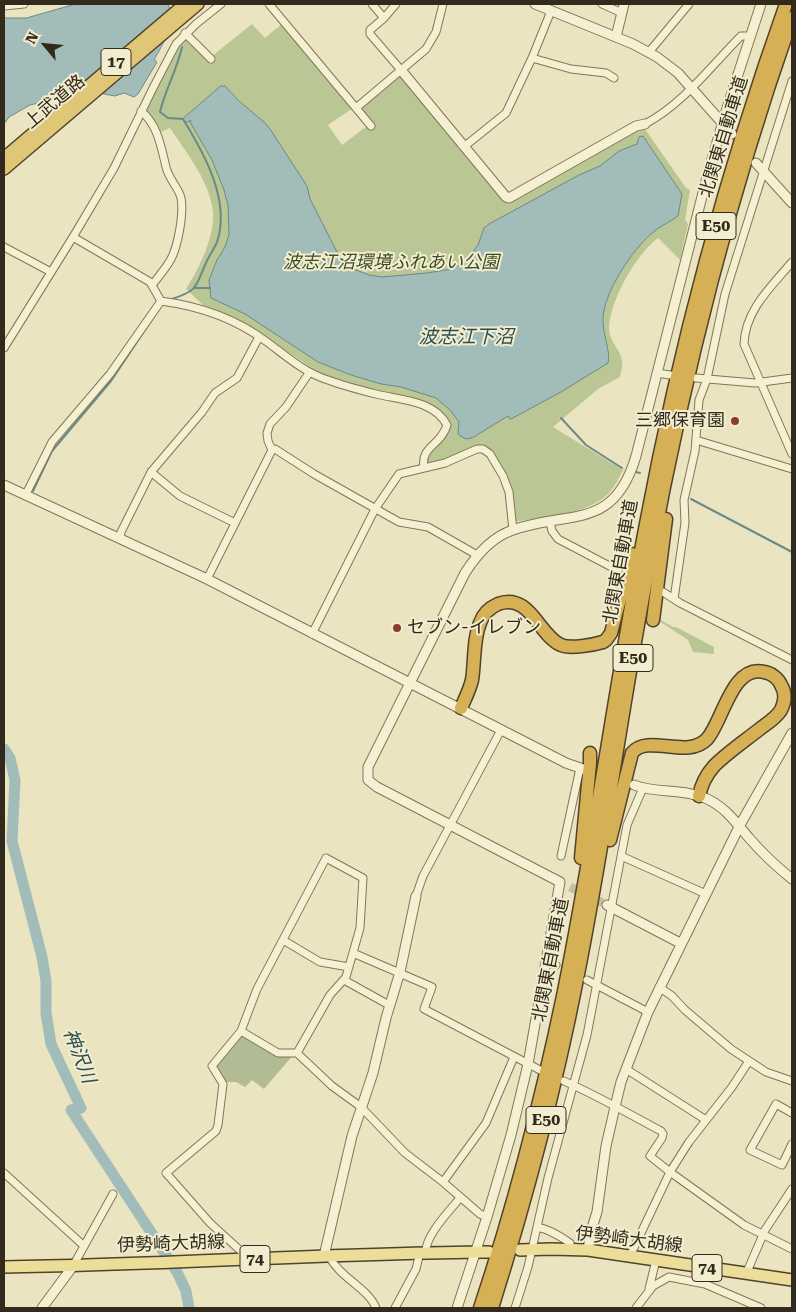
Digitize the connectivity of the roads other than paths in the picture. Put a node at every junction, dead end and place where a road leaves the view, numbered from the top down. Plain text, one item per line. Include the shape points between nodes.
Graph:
1 (24, 4) edge
2 (198, 4) edge
3 (221, 4) edge
4 (269, 4) edge
5 (372, 4) edge
6 (396, 4) edge
7 (444, 4) edge
8 (535, 4) edge
9 (602, 4) edge
10 (689, 4) edge
11 (786, 4) edge
12 (759, 5) edge
13 (4, 6) edge
14 (547, 7) edge
15 (623, 8) edge
16 (187, 15) edge
17 (384, 18) junction
18 (792, 18) edge
19 (185, 33) junction
20 (750, 36) junction
21 (616, 37) junction
22 (649, 52) junction
23 (532, 58) junction
24 (212, 59) dead end
25 (401, 70) junction
26 (614, 78) dead end
27 (792, 81) edge
28 (692, 87) junction
29 (356, 108) junction
30 (142, 111) junction
31 (57, 118) junction
32 (722, 123) junction
33 (645, 124) joint
34 (371, 126) dead end
35 (732, 134) dead end
36 (465, 146) junction
37 (4, 158) edge
38 (756, 163) dead end
39 (4, 169) edge
40 (763, 173) junction
41 (792, 203) edge
42 (73, 237) junction
43 (4, 247) edge
44 (792, 262) edge
45 (51, 272) junction
46 (153, 284) junction
47 (161, 301) junction
48 (259, 337) junction
49 (4, 348) edge
50 (309, 373) junction
51 (657, 373) junction
52 (670, 375) dead end
53 (696, 378) dead end
54 (792, 378) edge
55 (706, 379) junction
56 (760, 382) junction
57 (685, 388) junction
58 (696, 440) junction
59 (272, 450) junction
60 (660, 453) junction
61 (792, 454) edge
62 (424, 468) junction
63 (792, 469) edge
64 (151, 472) junction
65 (4, 484) edge
66 (26, 494) junction
67 (375, 509) junction
68 (550, 522) junction
69 (234, 523) junction
70 (513, 530) junction
71 (120, 539) junction
72 (476, 556) junction
73 (621, 572) dead end
74 (207, 579) junction
75 (663, 592) dead end
76 (674, 599) junction
77 (653, 620) dead end
78 (312, 634) junction
79 (556, 648) dead end
80 (792, 660) edge
81 (411, 684) junction
82 (461, 708) junction
83 (501, 730) junction
84 (792, 733) edge
85 (673, 742) dead end
86 (590, 753) dead end
87 (581, 768) joint
88 (634, 785) dead end
89 (643, 788) junction
90 (699, 796) junction
91 (451, 825) junction
92 (740, 825) junction
93 (561, 856) dead end
94 (621, 856) junction
95 (792, 879) edge
96 (560, 882) junction
97 (570, 886) tunnel mouth
98 (706, 894) junction
99 (416, 896) joint
100 (609, 906) junction
101 (587, 930) junction
102 (283, 940) junction
103 (680, 943) junction
104 (353, 952) junction
105 (547, 961) junction
106 (556, 965) dead end
107 (349, 967) junction
108 (400, 972) junction
109 (344, 980) junction
110 (587, 980) dead end
111 (597, 986) junction
112 (659, 988) junction
113 (563, 994) junction
114 (389, 1005) junction
115 (648, 1012) junction
116 (241, 1031) junction
117 (298, 1053) junction
118 (514, 1057) junction
119 (749, 1061) junction
120 (528, 1064) junction
121 (626, 1069) junction
122 (540, 1070) dead end
123 (564, 1081) dead end
124 (792, 1081) edge
125 (573, 1084) junction
126 (615, 1107) junction
127 (362, 1108) junction
128 (792, 1112) edge
129 (706, 1120) junction
130 (792, 1147) edge
131 (670, 1172) junction
132 (4, 1173) edge
133 (443, 1182) junction
134 (792, 1189) edge
135 (112, 1194) dead end
136 (460, 1198) junction
137 (487, 1217) junction
138 (537, 1227) junction
139 (763, 1234) junction
140 (83, 1245) junction
141 (792, 1248) edge
142 (532, 1249) junction
143 (571, 1249) junction
144 (520, 1250) dead end
145 (588, 1250) junction
146 (423, 1252) junction
147 (475, 1252) junction
148 (489, 1252) dead end
149 (326, 1256) junction
150 (630, 1256) junction
151 (247, 1259) junction
152 (656, 1260) junction
153 (73, 1266) junction
154 (4, 1267) edge
155 (746, 1274) junction
156 (792, 1280) edge
157 (648, 1293) junction
158 (42, 1308) edge
159 (376, 1308) edge
160 (395, 1308) edge
161 (457, 1308) edge
162 (480, 1308) edge
163 (492, 1308) edge
164 (515, 1308) edge
165 (636, 1308) edge
166 (761, 1308) edge

1 - 13 street
2 - 16 highway, 上武道路 / 17
3 - 16 street
4 - 29 street
5 - 17 street
6 - 17 street
7 - 25 street via 432,41
8 - 14 street
9 - 15 street
10 - 22 street
11 - 60 highway, 北関東自動車道 / E50 via 713,236
12 - 20 street
14 - 21 street
14 - 23 street
15 - 21 street
16 - 19 street
16 - 31 highway, 上武道路 / 17
17 - 25 street via 370,30 370,34
18 - 57 highway, 北関東自動車道 / E50 via 739,183
19 - 24 street
19 - 30 street via 166,62
20 - 28 street via 741,36
20 - 32 street
21 - 22 street
22 - 28 street
23 - 26 street via 571,69 606,73
23 - 36 street via 506,113
25 - 29 street
25 - 36 street
27 - 40 street
28 - 32 street
28 - 33 street via 662,114
29 - 34 street
30 - 42 street via 114,168
30 - 46 street via 158,137 169,177 182,203 174,254
31 - 37 highway, 上武道路 / 17
31 - 39 highway, 上武道路 / 17
32 - 35 street
32 - 51 street
33 - 36 street via 636,126 509,198
38 - 40 street
40 - 41 street
40 - 55 street via 723,303
42 - 45 street
42 - 46 street
43 - 45 street
44 - 56 street via 758,302 746,330 744,344
45 - 49 street
46 - 47 street
47 - 48 street via 215,314
47 - 66 street via 110,374 52,442
48 - 50 street
48 - 64 street via 237,378 214,393
50 - 59 street via 270,424 268,441
50 - 62 street via 357,390 418,404 437,413 447,425 440,439 424,454
51 - 52 street
51 - 68 street via 632,468 623,487 610,501 591,513
53 - 55 street
54 - 56 street
55 - 56 street
55 - 58 street via 699,400
56 - 61 street
57 - 77 highway
57 - 101 highway, 北関東自動車道 / E50 via 649,560
58 - 63 street
58 - 76 street via 684,500 685,523
59 - 67 street
59 - 69 street
60 - 82 highway via 608,638 599,643 563,646 521,606 511,602 496,605 487,611 480,623 472,681
60 - 113 highway, 北関東自動車道 / E50
62 - 67 street via 399,474
62 - 70 street via 477,449 486,451 497,464 509,492
64 - 69 street via 180,496
64 - 71 street
65 - 66 street
66 - 71 street
67 - 72 street via 400,522 428,527
67 - 78 street
68 - 70 street
68 - 73 street via 558,539
69 - 74 street
70 - 72 street
71 - 74 street
72 - 81 street
74 - 78 street
75 - 76 street
76 - 80 street
78 - 81 street
79 - 82 highway via 519,609 506,606 493,611 484,623 475,683
81 - 82 street
81 - 91 street via 371,760 367,777 377,788
82 - 83 street
83 - 87 street
83 - 91 street
84 - 92 street
85 - 90 highway via 691,744 704,736 733,682 746,670 768,668 786,685 788,702 781,716 719,767
86 - 113 highway via 585,821
87 - 93 street
88 - 89 street
89 - 90 street
89 - 94 street via 627,825
90 - 92 street via 722,808
90 - 101 highway via 715,765 781,710 784,692 780,682 771,674 754,671 740,679 707,739 698,746 642,746 632,753
91 - 96 street
91 - 99 street via 423,876
92 - 95 street via 763,853
92 - 98 street
94 - 98 street
94 - 100 street
96 - 97 street
96 - 105 street
98 - 103 street
99 - 108 street
100 - 103 street
100 - 111 street
101 - 163 highway, 北関東自動車道 / E50 via 547,1116
102 - 104 street via 326,858 363,878 360,928
102 - 107 street via 320,962
102 - 116 street via 257,988
103 - 112 street
104 - 107 street
104 - 108 street
105 - 106 street
105 - 120 street
107 - 109 street
108 - 114 street
108 - 118 street via 432,987 424,1009
109 - 114 street
109 - 117 street via 330,995
110 - 111 street
111 - 115 street
111 - 125 street
112 - 115 street
112 - 119 street
113 - 162 highway, 北関東自動車道 / E50 via 530,1140
114 - 127 street
115 - 121 street
116 - 117 street via 278,1053
116 - 151 street via 212,1066 223,1084 216,1131 166,1173
117 - 127 street via 332,1086
118 - 120 street
118 - 133 street via 486,1123
119 - 124 street via 769,1074
119 - 129 street
120 - 122 street
120 - 137 street
121 - 126 street
121 - 129 street
123 - 125 street
125 - 126 street
125 - 138 street
126 - 131 street via 662,1132 662,1138 650,1154
126 - 145 street
127 - 133 street via 404,1152
127 - 149 street via 348,1152
128 - 130 street via 776,1104 750,1150 782,1164
129 - 131 street
131 - 139 street via 744,1225
131 - 150 street
132 - 140 street
133 - 136 street
134 - 139 street
135 - 140 street
136 - 137 street
136 - 146 street via 445,1215
137 - 147 street
138 - 142 street
138 - 143 street via 563,1238 570,1243
139 - 141 street
139 - 155 street
140 - 153 street
142 - 143 main road, 伊勢崎大胡線 / 74
142 - 144 main road, 伊勢崎大胡線 / 74
142 - 164 street
143 - 145 main road, 伊勢崎大胡線 / 74
145 - 150 main road, 伊勢崎大胡線 / 74
146 - 147 main road, 伊勢崎大胡線 / 74
146 - 149 main road, 伊勢崎大胡線 / 74
146 - 160 street
147 - 148 main road, 伊勢崎大胡線 / 74
147 - 161 street
149 - 151 main road, 伊勢崎大胡線 / 74
149 - 159 street via 372,1300
150 - 152 main road, 伊勢崎大胡線 / 74
151 - 153 main road, 伊勢崎大胡線 / 74
152 - 155 main road, 伊勢崎大胡線 / 74
152 - 157 street
153 - 154 main road, 伊勢崎大胡線 / 74
153 - 158 street
155 - 156 main road, 伊勢崎大胡線 / 74
157 - 165 street
157 - 166 street via 664,1278 677,1278 717,1289

